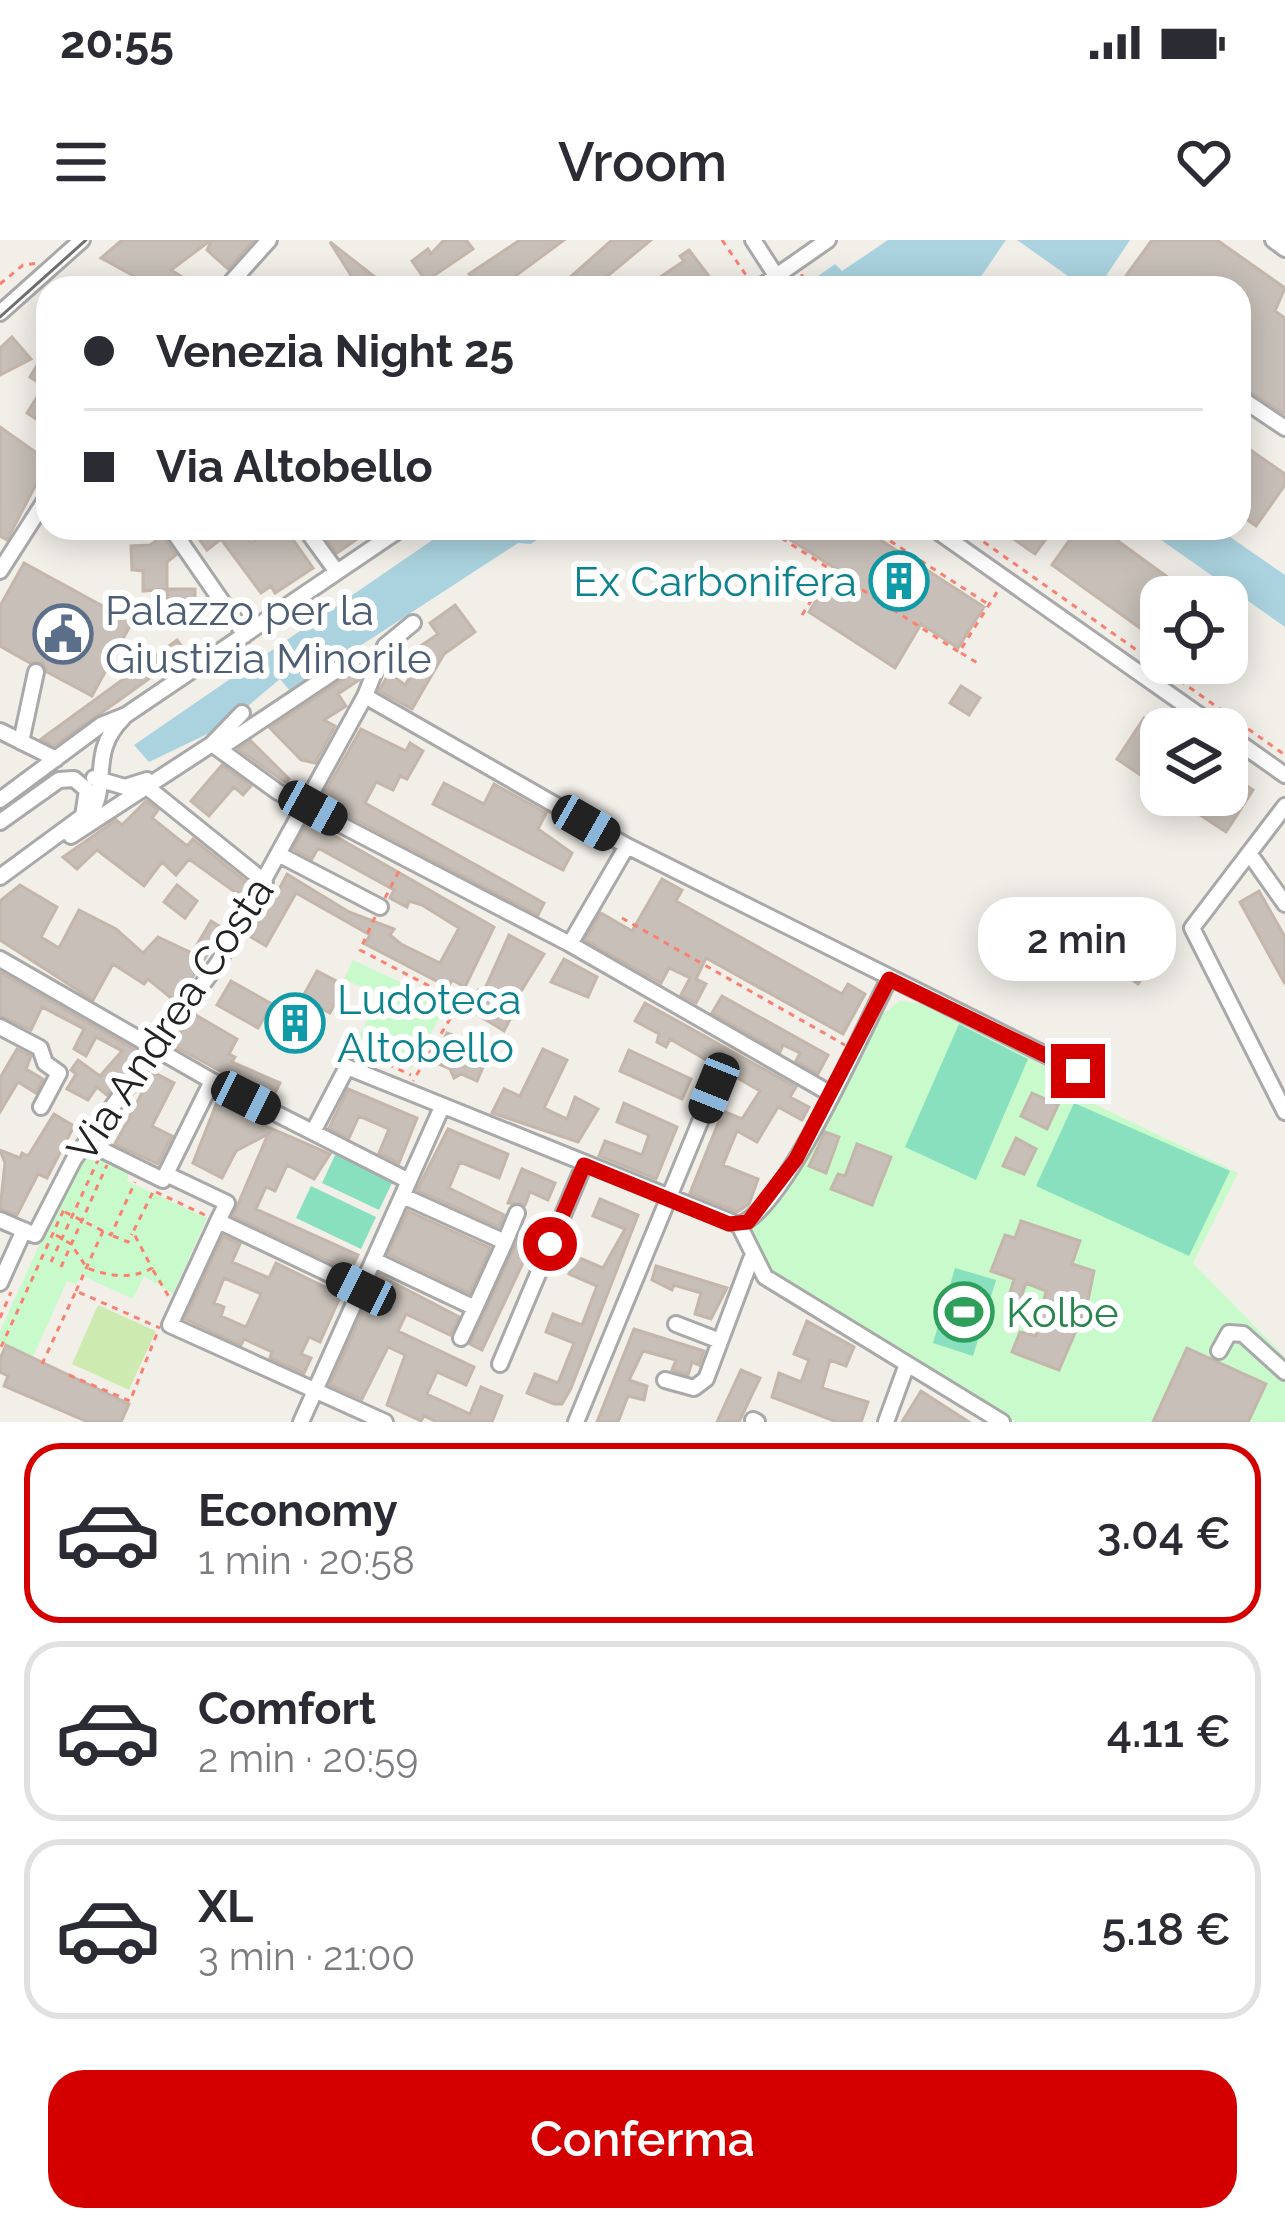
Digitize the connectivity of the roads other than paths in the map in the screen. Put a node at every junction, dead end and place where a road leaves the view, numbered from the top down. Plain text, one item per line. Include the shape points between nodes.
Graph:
1 (82, 240) edge
2 (269, 240) edge
3 (753, 240) edge
4 (828, 240) edge
5 (1273, 240) edge
6 (1285, 249) edge
7 (42, 276) edge
8 (237, 276) edge
9 (783, 276) edge
10 (798, 276) edge
11 (36, 281) edge
12 (0, 313) edge
13 (1251, 405) edge
14 (1285, 428) edge
15 (36, 515) edge
16 (179, 540) edge
17 (314, 540) edge
18 (384, 540) edge
19 (950, 540) edge
20 (0, 572) edge
21 (337, 572) junction
22 (413, 622) dead end
23 (245, 635) junction
24 (358, 656) dead end
25 (36, 672) dead end
26 (370, 698) junction
27 (1190, 708) edge
28 (242, 713) dead end
29 (127, 715) junction
30 (0, 731) edge
31 (21, 742) junction
32 (216, 746) junction
33 (1248, 749) edge
34 (56, 758) junction
35 (98, 772) junction
36 (1285, 775) edge
37 (142, 786) junction
38 (0, 800) edge
39 (307, 804) junction
40 (1285, 806) edge
41 (0, 818) edge
42 (70, 836) junction
43 (627, 846) junction
44 (1249, 853) junction
45 (280, 854) junction
46 (0, 877) edge
47 (266, 882) junction
48 (0, 889) edge
49 (1285, 904) edge
50 (380, 907) dead end
51 (570, 944) junction
52 (0, 958) edge
53 (889, 979) junction
54 (0, 1027) edge
55 (159, 1048) junction
56 (1078, 1071) dead end
57 (212, 1081) junction
58 (714, 1088) dead end
59 (831, 1094) junction
60 (41, 1107) dead end
61 (442, 1107) junction
62 (1285, 1112) edge
63 (314, 1132) junction
64 (86, 1142) junction
65 (584, 1165) junction
66 (167, 1172) junction
67 (406, 1188) junction
68 (669, 1199) junction
69 (517, 1214) dead end
70 (211, 1219) junction
71 (0, 1220) edge
72 (739, 1225) junction
73 (39, 1230) junction
74 (505, 1242) junction
75 (752, 1259) junction
76 (374, 1260) junction
77 (0, 1283) edge
78 (361, 1289) junction
79 (475, 1308) junction
80 (676, 1324) dead end
81 (461, 1338) dead end
82 (720, 1341) junction
83 (1219, 1351) dead end
84 (500, 1364) dead end
85 (906, 1367) junction
86 (1285, 1372) edge
87 (665, 1379) dead end
88 (316, 1389) junction
89 (301, 1422) edge
90 (385, 1422) edge
91 (576, 1422) edge
92 (886, 1422) edge
93 (1002, 1422) edge

1 - 7 street
2 - 8 street
3 - 9 street
4 - 10 street
5 - 6 street
11 - 12 street
13 - 14 street
15 - 20 street
16 - 23 street
17 - 21 street
18 - 21 street
19 - 27 street
21 - 23 street
22 - 26 street, Via Andrea Costa via 386,646
23 - 29 street
24 - 32 street
25 - 31 street
26 - 39 street, Via Andrea Costa
26 - 43 street
28 - 32 street
29 - 34 street
29 - 35 street via 106,739
30 - 31 street
31 - 34 street
32 - 37 street
32 - 39 street via 256,779
33 - 36 street
34 - 38 street
35 - 37 street
35 - 41 street via 64,773
35 - 42 street via 98,802
37 - 42 street
37 - 47 street
39 - 45 street, Via Andrea Costa
39 - 51 street
40 - 44 street
41 - 46 street via 59,780 87,790 83,816
42 - 48 street
43 - 51 street
43 - 53 street
44 - 49 street
44 - 62 street via 1192,928
45 - 47 street, Via Andrea Costa
45 - 50 street
47 - 55 street, Via Andrea Costa
51 - 59 street
52 - 55 street
53 - 56 street
53 - 59 street
54 - 60 street via 40,1048 59,1073
55 - 57 street
55 - 64 street, Via Andrea Costa
57 - 63 street
57 - 66 street
58 - 68 street
59 - 72 street via 779,1185
61 - 63 street via 346,1067
61 - 65 street
61 - 67 street
63 - 67 street
64 - 66 street via 135,1175 163,1180
64 - 73 street, Via Andrea Costa
65 - 68 street
65 - 84 street
66 - 70 street via 227,1203
67 - 74 street
67 - 76 street
68 - 72 street
68 - 91 street
69 - 74 street
70 - 78 street
70 - 88 street via 164,1325
71 - 73 street
72 - 75 street
73 - 77 street, Via Andrea Costa
74 - 79 street
75 - 82 street
75 - 85 street via 765,1277
76 - 78 street
76 - 79 street
78 - 88 street
79 - 81 street
80 - 82 street
82 - 87 street via 701,1385
83 - 86 street via 1229,1334 1243,1334
85 - 92 street
85 - 93 street
88 - 89 street
88 - 90 street

